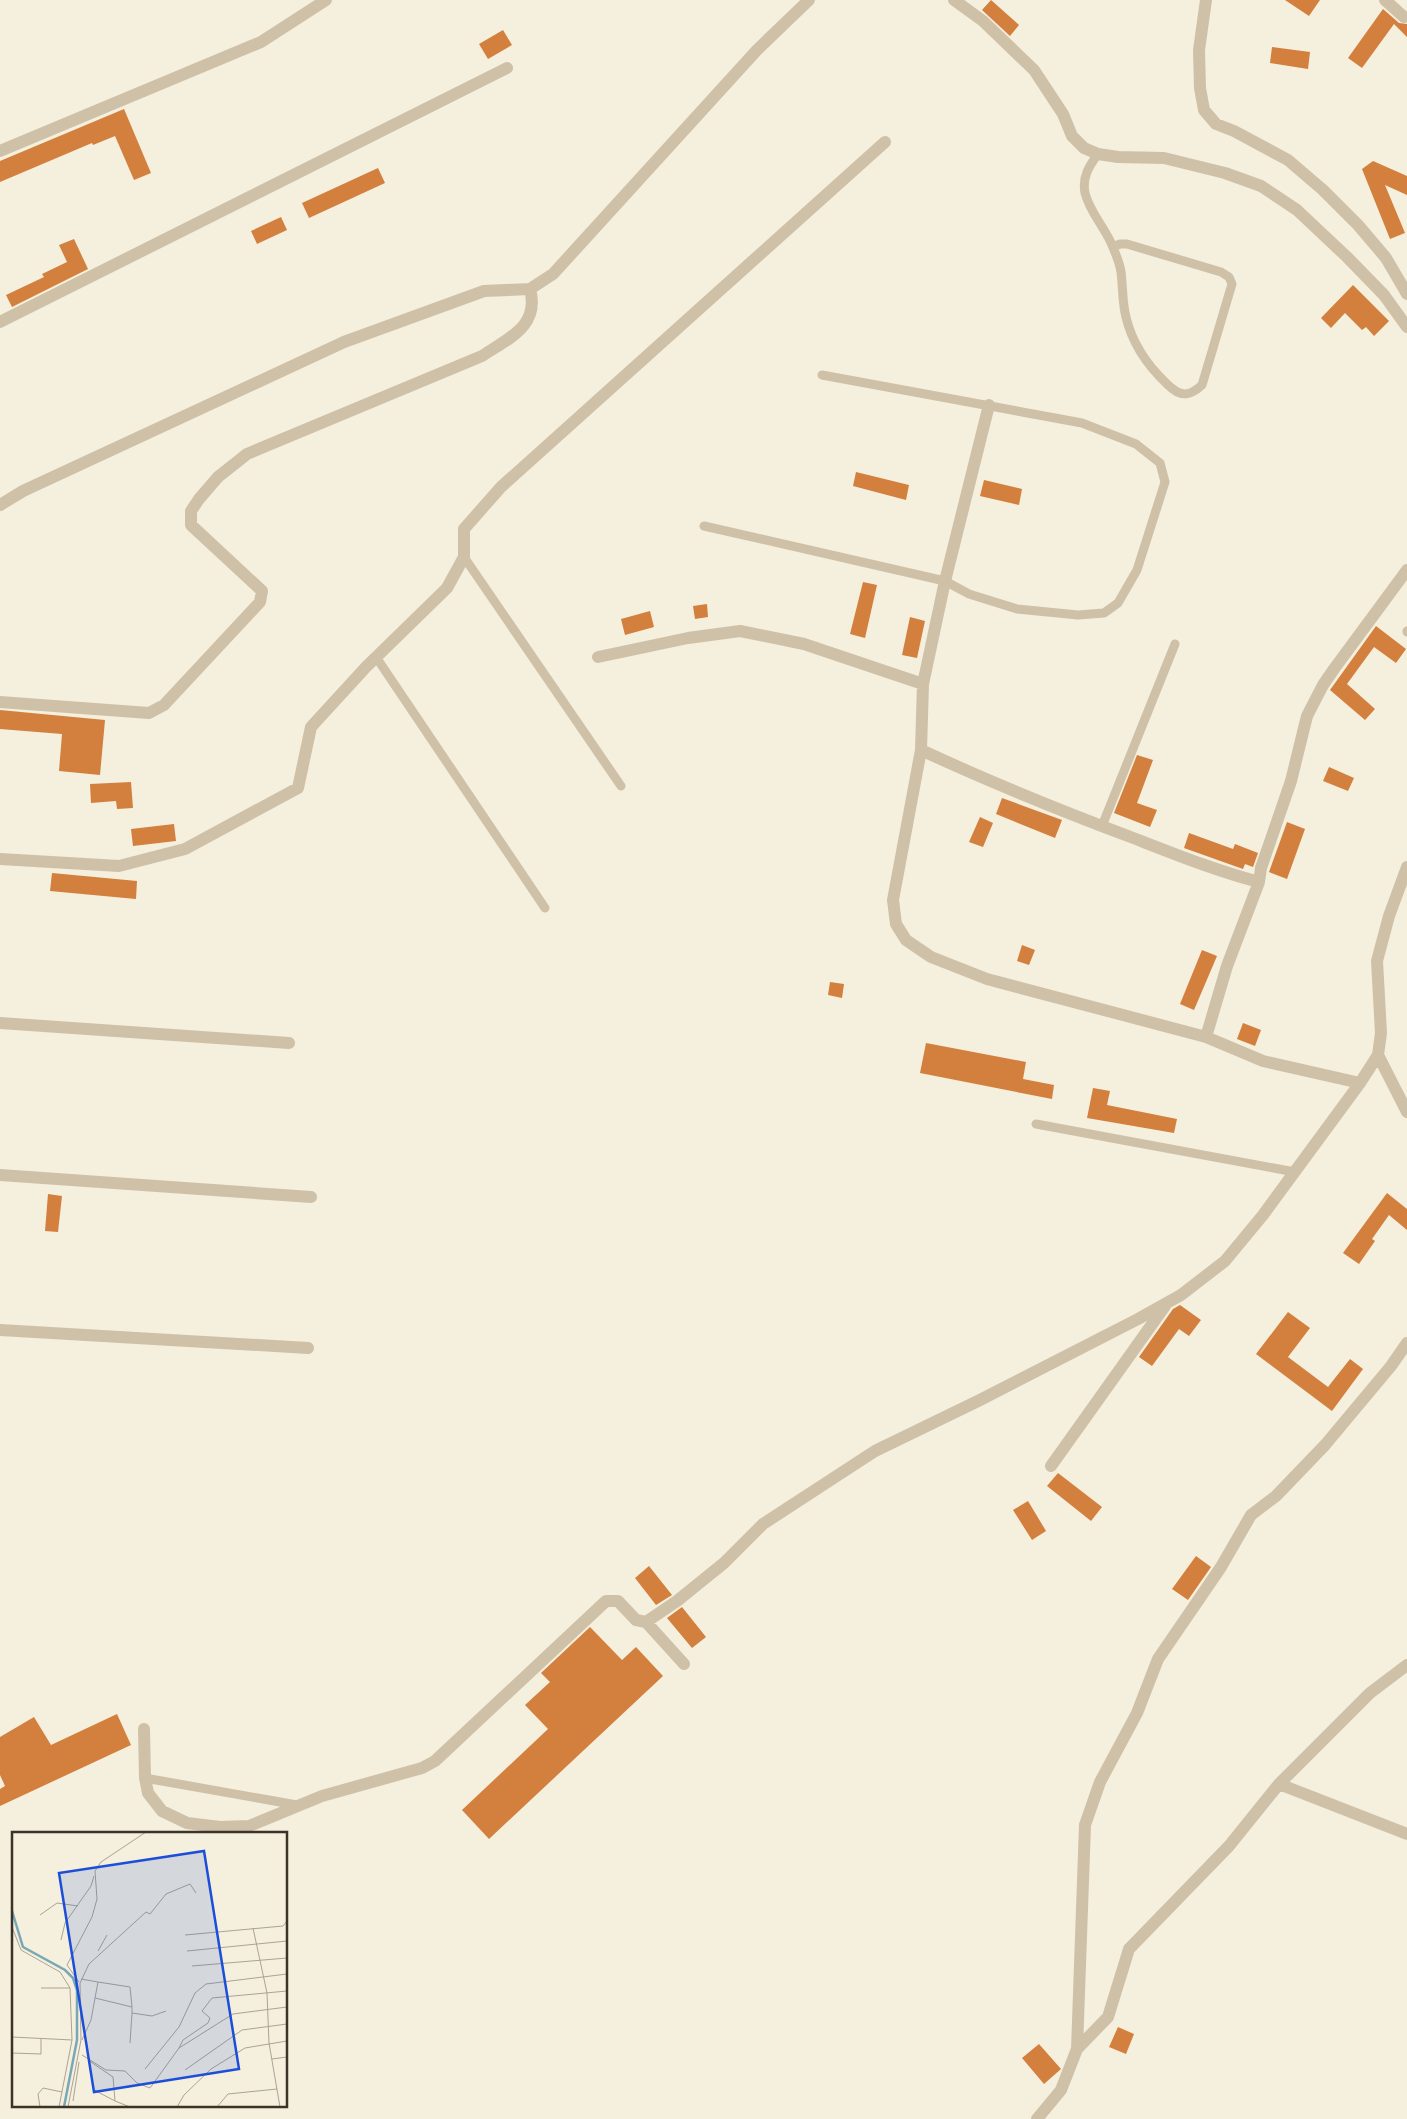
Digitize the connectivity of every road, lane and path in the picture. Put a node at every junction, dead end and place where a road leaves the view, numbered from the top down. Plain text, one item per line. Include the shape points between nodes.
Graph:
1 (326, 0) edge
2 (809, 0) edge
3 (954, 0) edge
4 (1206, 0) edge
5 (1384, 0) edge
6 (1404, 17) dead end
7 (507, 68) dead end
8 (885, 142) dead end
9 (0, 152) edge
10 (1098, 154) junction
11 (1113, 247) junction
12 (530, 289) junction
13 (1407, 294) edge
14 (0, 322) edge
15 (1407, 326) edge
16 (822, 375) dead end
17 (989, 405) junction
18 (0, 505) edge
19 (704, 526) dead end
20 (464, 557) junction
21 (1407, 570) edge
22 (945, 581) junction
23 (1175, 644) dead end
24 (376, 657) junction
25 (598, 657) dead end
26 (923, 684) junction
27 (0, 702) edge
28 (921, 750) junction
29 (621, 786) dead end
30 (1102, 826) junction
31 (0, 859) edge
32 (1407, 867) edge
33 (1259, 882) junction
34 (545, 908) dead end
35 (0, 1023) edge
36 (1206, 1037) junction
37 (289, 1043) dead end
38 (1378, 1055) junction
39 (1360, 1083) junction
40 (1407, 1112) edge
41 (1036, 1124) dead end
42 (1295, 1172) junction
43 (0, 1175) edge
44 (311, 1197) dead end
45 (1168, 1302) junction
46 (0, 1330) edge
47 (1407, 1343) edge
48 (308, 1348) dead end
49 (1051, 1466) dead end
50 (646, 1622) junction
51 (684, 1664) dead end
52 (1407, 1665) edge
53 (144, 1729) dead end
54 (145, 1778) junction
55 (1279, 1784) junction
56 (298, 1806) junction
57 (1407, 1834) edge
58 (1077, 2049) junction
59 (1037, 2119) edge

1 - 9 street via 261,42
2 - 12 street via 757,50 553,274
3 - 10 street via 983,21 1034,70 1072,136 1084,148
4 - 13 street via 1199,50 1204,110 1216,124 1288,160 1323,190 1386,258
5 - 6 street
7 - 14 street
8 - 20 street via 501,487 464,529
10 - 11 lane via 1085,176 1085,192
10 - 15 street via 1164,158 1225,173 1261,186 1297,210 1347,257 1384,295
11 - 11 lane via 1121,271 1126,318 1134,342 1148,364 1175,392 1194,393 1202,385 1232,284 1229,277 1127,244
12 - 18 street via 484,291 344,342 23,491
12 - 27 street via 533,311 529,319 513,336 482,356 246,454 199,498 191,511 191,525 262,591 260,602 164,705 149,713
16 - 17 lane
17 - 22 street
17 - 22 lane via 1082,422 1136,444 1160,462 1165,482 1137,570 1118,602 1104,612 1078,615 1017,609 969,594
19 - 22 lane
20 - 24 street via 447,588
20 - 29 lane
21 - 33 street via 1327,680 1308,716 1291,780 1260,868
22 - 26 street
23 - 30 lane
24 - 31 street via 312,727 298,788 185,849 119,866
24 - 34 lane
25 - 26 street via 740,631 804,644
26 - 28 street
28 - 30 street via 993,783
28 - 36 street via 893,900 896,924 906,940 931,958 987,979
30 - 33 street via 1234,876
32 - 38 street via 1377,961 1381,1032
33 - 36 street via 1227,966
35 - 37 street
36 - 39 street via 1263,1061
38 - 39 street
38 - 40 street
39 - 42 street
41 - 42 lane
42 - 45 street via 1225,1261
43 - 44 street
45 - 49 street
45 - 50 street via 995,1393 875,1451 763,1524 724,1562
46 - 48 street
47 - 58 street via 1325,1445 1276,1496 1251,1515 1221,1567 1158,1659 1137,1713 1100,1782 1085,1824
50 - 51 street
50 - 56 street via 636,1620 618,1601 606,1601 435,1761 422,1768 322,1796
52 - 55 street via 1370,1693
53 - 54 street
54 - 56 lane
54 - 56 street via 148,1793 162,1811 187,1823 249,1826
55 - 57 street
55 - 58 street via 1229,1846 1129,1949 1108,2017
58 - 59 street via 1061,2090

